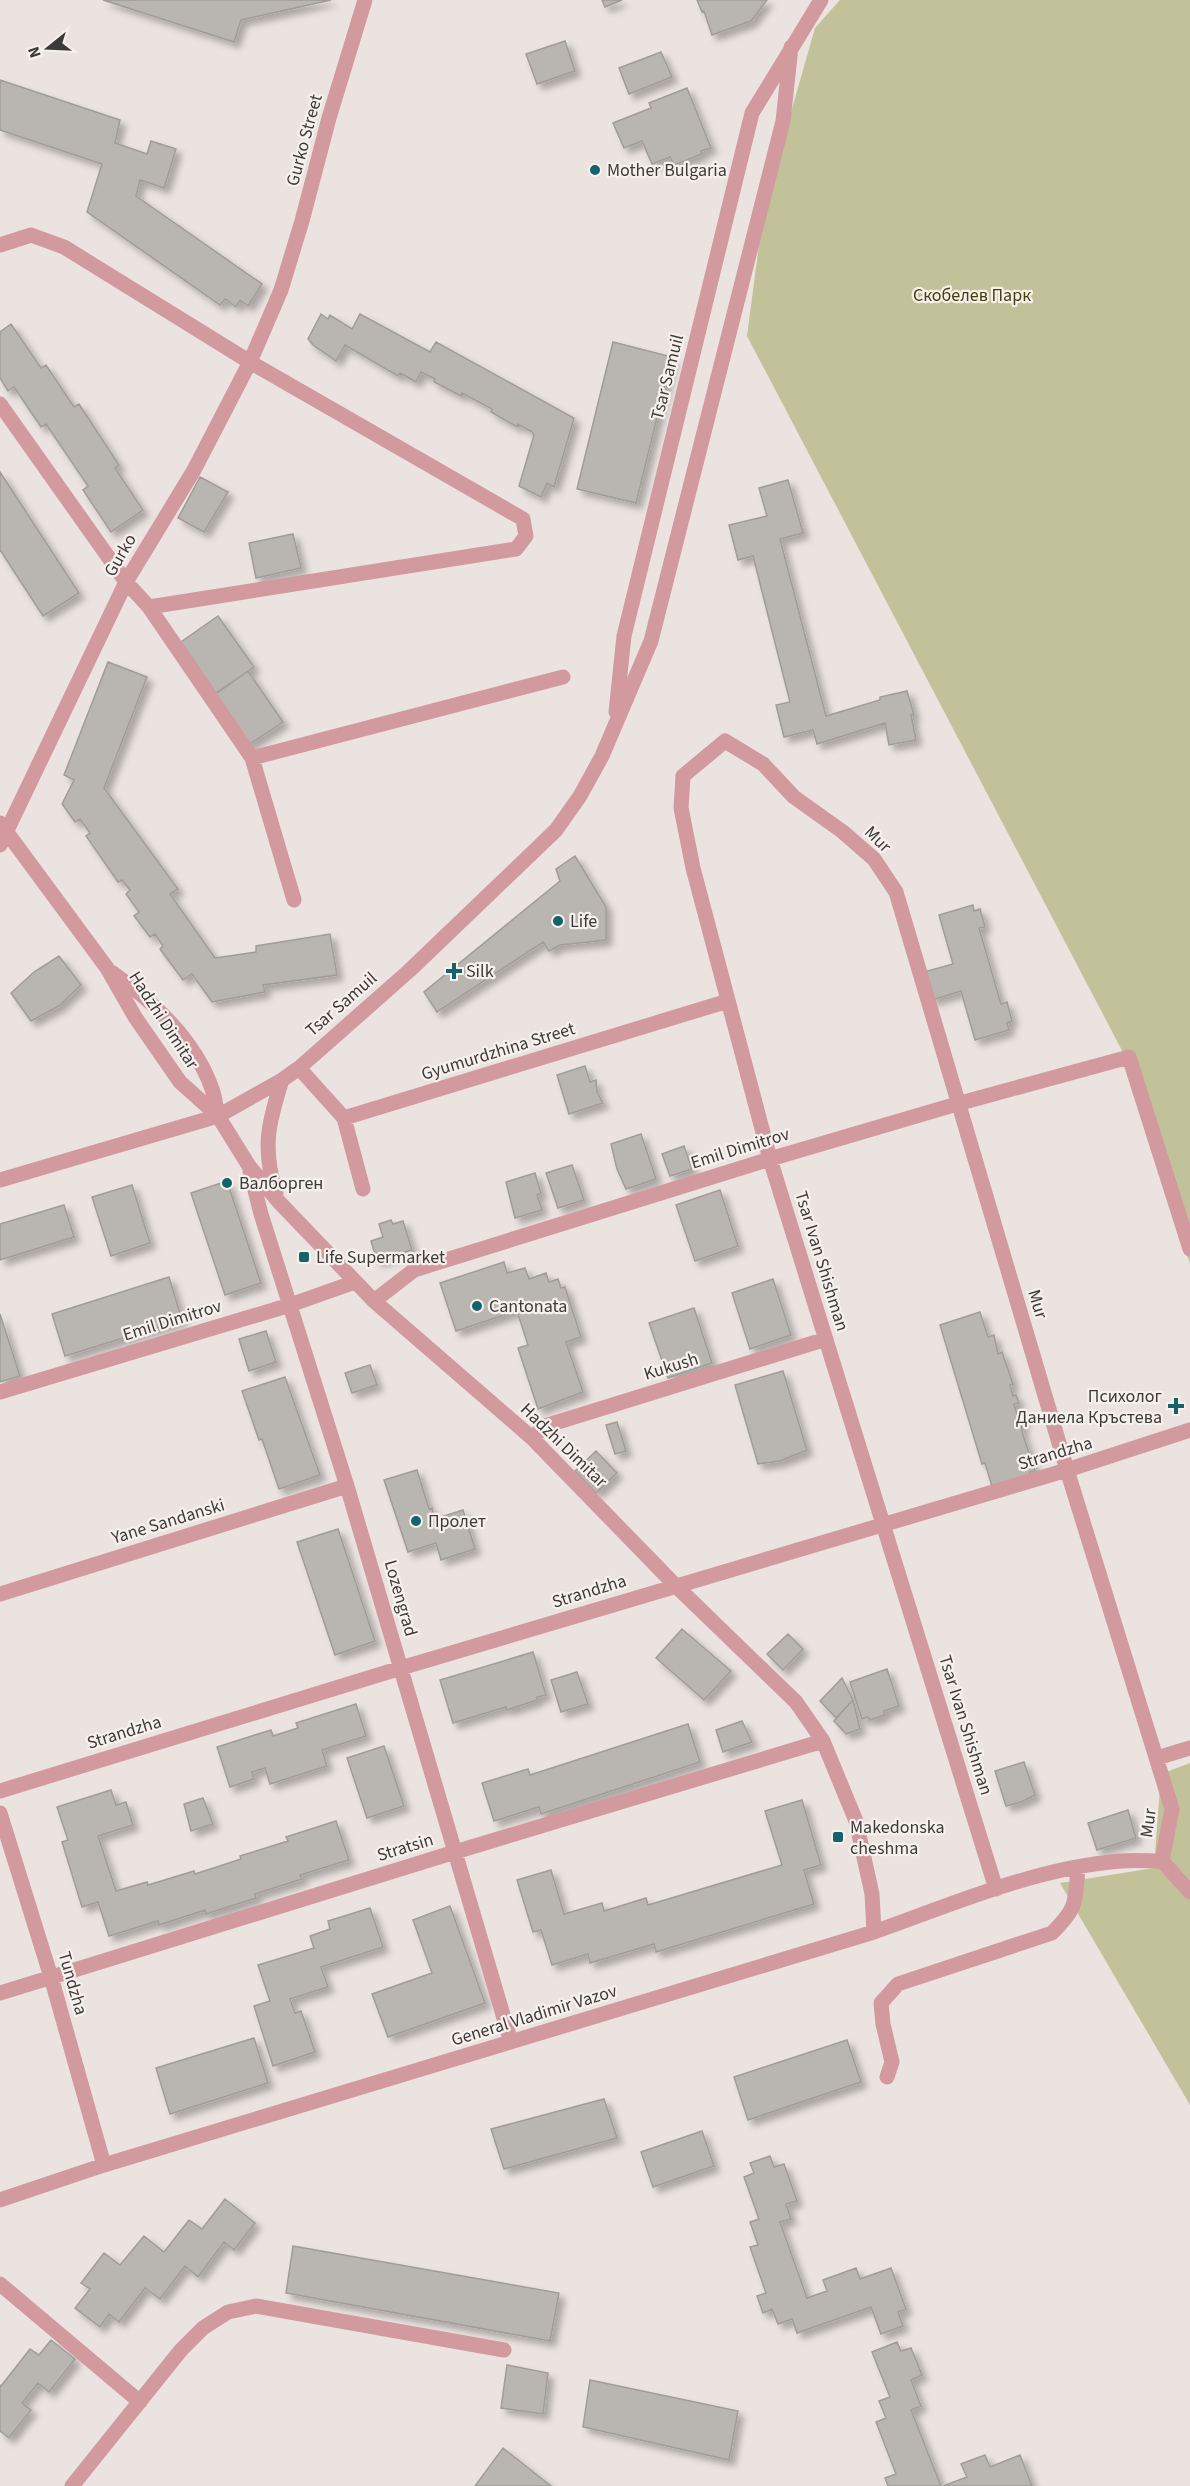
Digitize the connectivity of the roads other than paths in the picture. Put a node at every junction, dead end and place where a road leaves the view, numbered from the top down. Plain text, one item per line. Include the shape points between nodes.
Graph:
1 (365, 0) edge
2 (821, 0) edge
3 (791, 47) junction
4 (0, 245) edge
5 (281, 290) joint
6 (250, 362) junction
7 (0, 404) edge
8 (126, 582) junction
9 (149, 607) junction
10 (563, 677) dead end
11 (615, 726) junction
12 (252, 758) junction
13 (794, 797) joint
14 (2, 833) edge
15 (294, 900) dead end
16 (107, 968) junction
17 (728, 1001) junction
18 (299, 1068) junction
19 (282, 1080) junction
20 (957, 1104) junction
21 (218, 1116) junction
22 (344, 1118) junction
23 (770, 1158) junction
24 (249, 1166) junction
25 (0, 1180) edge
26 (363, 1189) dead end
27 (279, 1202) junction
28 (1190, 1249) edge
29 (355, 1282) junction
30 (374, 1301) junction
31 (290, 1305) junction
32 (826, 1338) junction
33 (0, 1392) edge
34 (1190, 1430) edge
35 (532, 1438) junction
36 (1067, 1470) junction
37 (347, 1486) junction
38 (883, 1523) junction
39 (676, 1586) junction
40 (0, 1594) edge
41 (401, 1668) junction
42 (823, 1741) junction
43 (1190, 1748) edge
44 (1157, 1758) junction
45 (0, 1791) edge
46 (0, 1814) edge
47 (455, 1852) junction
48 (1161, 1862) junction
49 (1078, 1867) junction
50 (996, 1889) junction
51 (1190, 1892) edge
52 (874, 1932) junction
53 (51, 1977) junction
54 (0, 1993) edge
55 (511, 2042) junction
56 (887, 2078) dead end
57 (104, 2165) junction
58 (0, 2200) edge
59 (0, 2284) edge
60 (504, 2350) dead end
61 (140, 2402) junction
62 (72, 2486) edge

1 - 5 street, Gurko Street
2 - 3 street, Tsar Samuil
3 - 11 street, Tsar Samuil via 783,121 654,629
3 - 11 street, Tsar Samuil via 752,113 624,636
4 - 6 street via 31,235 64,247
5 - 6 street, Gurko
6 - 8 street, Gurko via 194,470
6 - 9 street via 523,519 526,536 516,549
7 - 8 street
8 - 9 street
8 - 14 street, Gurko
9 - 12 street
10 - 12 street
11 - 18 street, Tsar Samuil via 580,796 556,830 410,970
12 - 15 street
13 - 17 street, Tsar Ivan Shishman via 763,764 725,741 683,776 681,808 689,848
13 - 20 street, Mur via 874,859 896,892
14 - 16 street, Hadzhi Dimitar
16 - 21 street, Hadzhi Dimitar via 180,1082
16 - 21 street, Hadzhi Dimitar via 160,1009 181,1036 213,1089
17 - 22 street, Gyumurdzhina Street
17 - 23 street, Tsar Ivan Shishman
18 - 19 street, Tsar Samuil
18 - 22 street
19 - 21 street, Tsar Samuil
19 - 27 street via 270,1121 267,1157
20 - 23 street, Emil Dimitrov
20 - 28 street, Emil Dimitrov via 1129,1057
20 - 36 street, Mur
21 - 24 street, Hadzhi Dimitar
21 - 25 street, Tsar Samuil
22 - 26 street
23 - 30 street, Emil Dimitrov via 414,1270
23 - 32 street, Tsar Ivan Shishman
24 - 27 street, Hadzhi Dimitar
24 - 31 street, Lozengrad
27 - 29 street, Hadzhi Dimitar
29 - 30 street, Hadzhi Dimitar
29 - 31 street, Emil Dimitrov
30 - 35 street, Hadzhi Dimitar
31 - 33 street, Emil Dimitrov
31 - 37 street, Lozengrad
32 - 35 street, Kukush via 545,1426
32 - 38 street, Tsar Ivan Shishman
34 - 36 street, Strandzha
35 - 39 street, Hadzhi Dimitar
36 - 38 street, Strandzha
36 - 44 street, Mur
37 - 40 street, Yane Sandanski
37 - 41 street, Lozengrad
38 - 39 street, Strandzha
38 - 50 street, Tsar Ivan Shishman
39 - 41 street, Strandzha
39 - 42 street, Hadzhi Dimitar via 796,1702
41 - 45 street, Strandzha
41 - 47 street, Lozengrad
42 - 47 street, Stratsin
42 - 52 street, Hadzhi Dimitar via 856,1821 873,1894
43 - 44 street
44 - 48 street, Mur via 1172,1809
46 - 53 street, Tundzha
47 - 53 street, Stratsin
47 - 55 street, Lozengrad
48 - 49 street, General Vladimir Vazov via 1121,1861
48 - 51 street
49 - 50 street, General Vladimir Vazov
49 - 56 street via 1075,1903 1052,1933 898,1984 881,2003 892,2062
50 - 52 street, General Vladimir Vazov
52 - 55 street, General Vladimir Vazov
53 - 54 street, Stratsin
53 - 57 street, Tundzha
55 - 57 street, General Vladimir Vazov
57 - 58 street, General Vladimir Vazov
59 - 61 street
60 - 61 street via 256,2306 228,2312 203,2328
61 - 62 street

